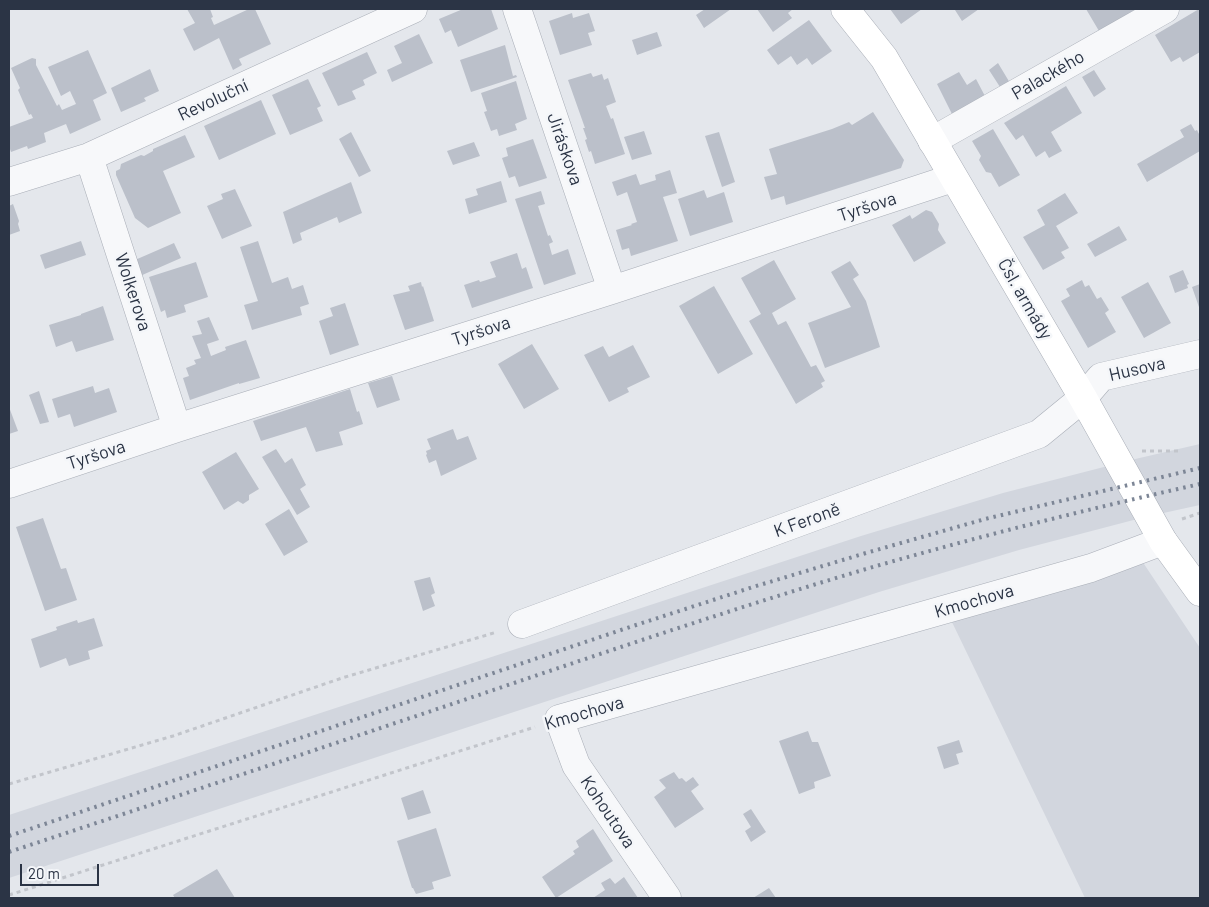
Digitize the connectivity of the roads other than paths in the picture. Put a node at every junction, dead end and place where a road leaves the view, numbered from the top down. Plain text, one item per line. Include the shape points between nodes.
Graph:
1 (414, 9) edge
2 (517, 9) edge
3 (845, 9) edge
4 (1165, 9) edge
5 (932, 141) junction
6 (89, 157) junction
7 (954, 178) junction
8 (9, 182) edge
9 (612, 290) junction
10 (1200, 354) edge
11 (1083, 398) junction
12 (177, 428) junction
13 (9, 484) edge
14 (1163, 541) junction
15 (1200, 592) edge
16 (522, 624) road end
17 (559, 719) joint
18 (667, 898) edge

1 - 6 street, Revoluční
2 - 9 street, Jiráskova
3 - 5 street, Čsl. armády via 884,58
4 - 5 street, Palackého
5 - 7 street, Čsl. armády
6 - 8 street, Revoluční
6 - 12 street, Wolkerova
7 - 9 street, Tyršova
7 - 11 street, Čsl. armády
9 - 12 street, Tyršova
10 - 11 street, Husova via 1101,377
11 - 14 street, Čsl. armády
11 - 16 street, K Feroně via 1039,434
12 - 13 street, Tyršova
14 - 15 street, Čsl. armády
14 - 17 street, Kmochova via 1091,568
17 - 18 street, Kohoutova via 576,765

